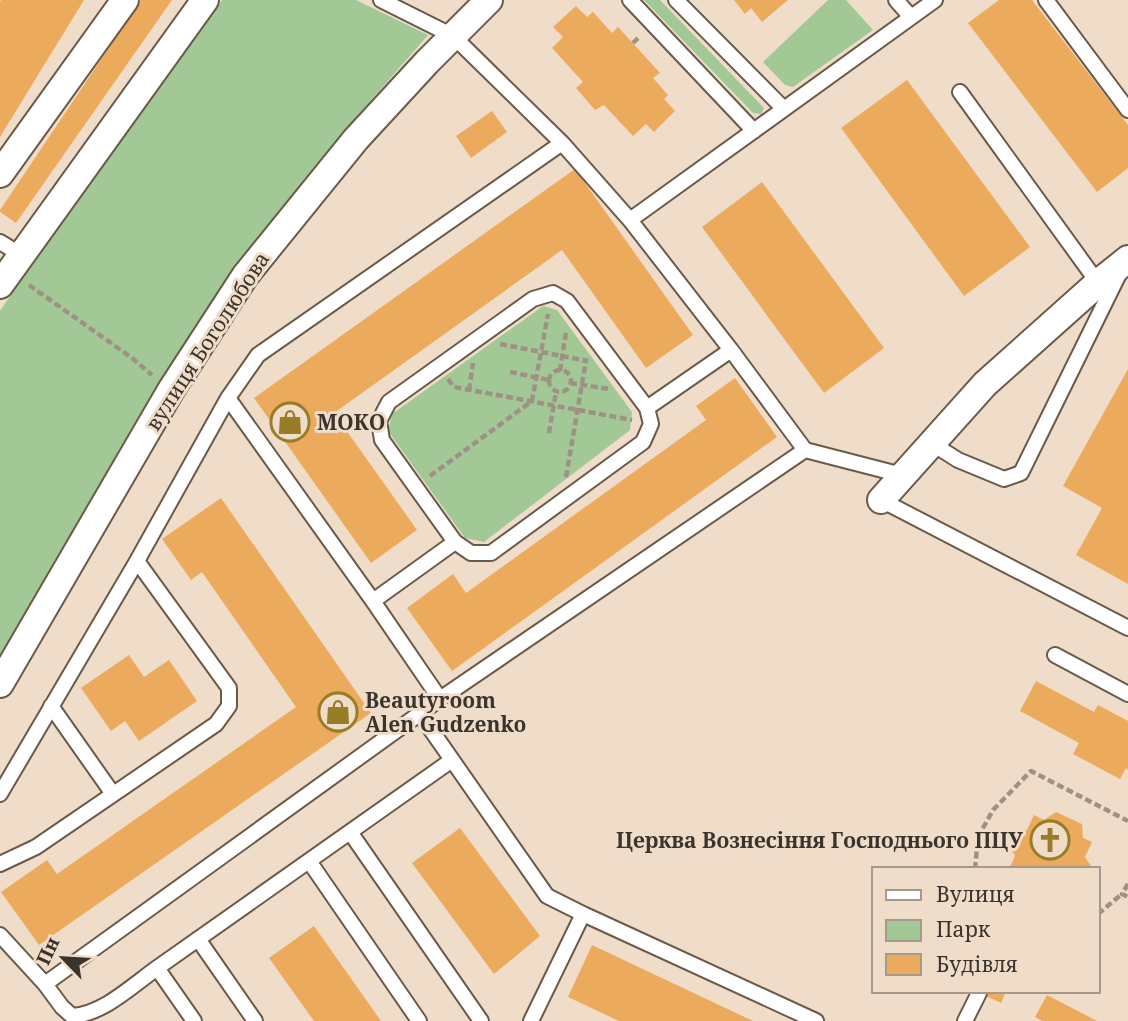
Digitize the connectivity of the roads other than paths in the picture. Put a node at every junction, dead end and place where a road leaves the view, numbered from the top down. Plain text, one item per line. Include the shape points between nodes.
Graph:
1 (125, 0) edge
2 (205, 0) edge
3 (381, 0) edge
4 (489, 0) edge
5 (630, 0) edge
6 (676, 0) edge
7 (896, 0) edge
8 (935, 0) edge
9 (1046, 0) edge
10 (911, 17) junction
11 (453, 36) junction
12 (960, 92) dead end
13 (784, 109) junction
14 (1128, 110) edge
15 (754, 131) junction
16 (562, 143) junction
17 (0, 174) edge
18 (630, 220) junction
19 (1126, 261) edge
20 (8, 263) edge
21 (1098, 283) junction
22 (731, 350) junction
23 (228, 398) junction
24 (647, 408) junction
25 (931, 443) junction
26 (805, 450) junction
27 (902, 475) junction
28 (881, 500) joint
29 (455, 542) junction
30 (137, 561) junction
31 (373, 601) junction
32 (1128, 628) edge
33 (1055, 656) dead end
34 (0, 684) edge
35 (1128, 694) edge
36 (440, 699) junction
37 (51, 706) junction
38 (420, 714) junction
39 (452, 760) junction
40 (0, 794) edge
41 (113, 794) junction
42 (350, 832) junction
43 (309, 861) junction
44 (0, 864) edge
45 (583, 914) junction
46 (0, 935) edge
47 (198, 939) junction
48 (157, 968) junction
49 (45, 984) junction
50 (979, 993) edge
51 (71, 1019) edge
52 (194, 1021) edge
53 (255, 1021) edge
54 (419, 1021) edge
55 (481, 1021) edge
56 (531, 1021) edge
57 (816, 1021) edge
58 (965, 1021) edge

1 - 17 street
2 - 20 street
3 - 11 lane
4 - 11 street, вулиця Боголюбова
5 - 15 lane
6 - 13 lane
7 - 10 lane
8 - 10 lane
9 - 14 lane
10 - 13 lane
11 - 16 lane
11 - 34 street, вулиця Боголюбова via 356,139 245,276 171,390
12 - 21 lane
13 - 15 lane
15 - 18 lane
16 - 18 lane
16 - 23 lane via 258,355
18 - 22 lane
19 - 21 street
19 - 25 lane via 1021,473 1004,480
21 - 25 street via 985,384
22 - 24 lane
22 - 26 lane
23 - 30 lane
23 - 31 lane
24 - 29 lane via 651,424 643,442 491,553 471,553
24 - 29 lane via 567,301 553,293 533,299 390,402 379,421 382,440
25 - 27 street
26 - 27 lane
26 - 36 lane
27 - 28 street
28 - 32 lane
29 - 31 lane
30 - 37 lane
30 - 41 lane via 229,688 229,706 216,724
31 - 36 lane
33 - 35 lane
36 - 38 lane
37 - 40 lane
37 - 41 lane
38 - 39 lane
38 - 49 lane
39 - 42 lane
39 - 45 lane via 547,896
41 - 44 lane via 36,847
42 - 43 lane
42 - 55 lane
43 - 47 lane
43 - 54 lane
45 - 56 lane
45 - 57 lane
46 - 49 lane
47 - 48 lane
47 - 53 lane
48 - 51 lane via 97,1010
48 - 52 lane
49 - 51 lane
50 - 58 lane

